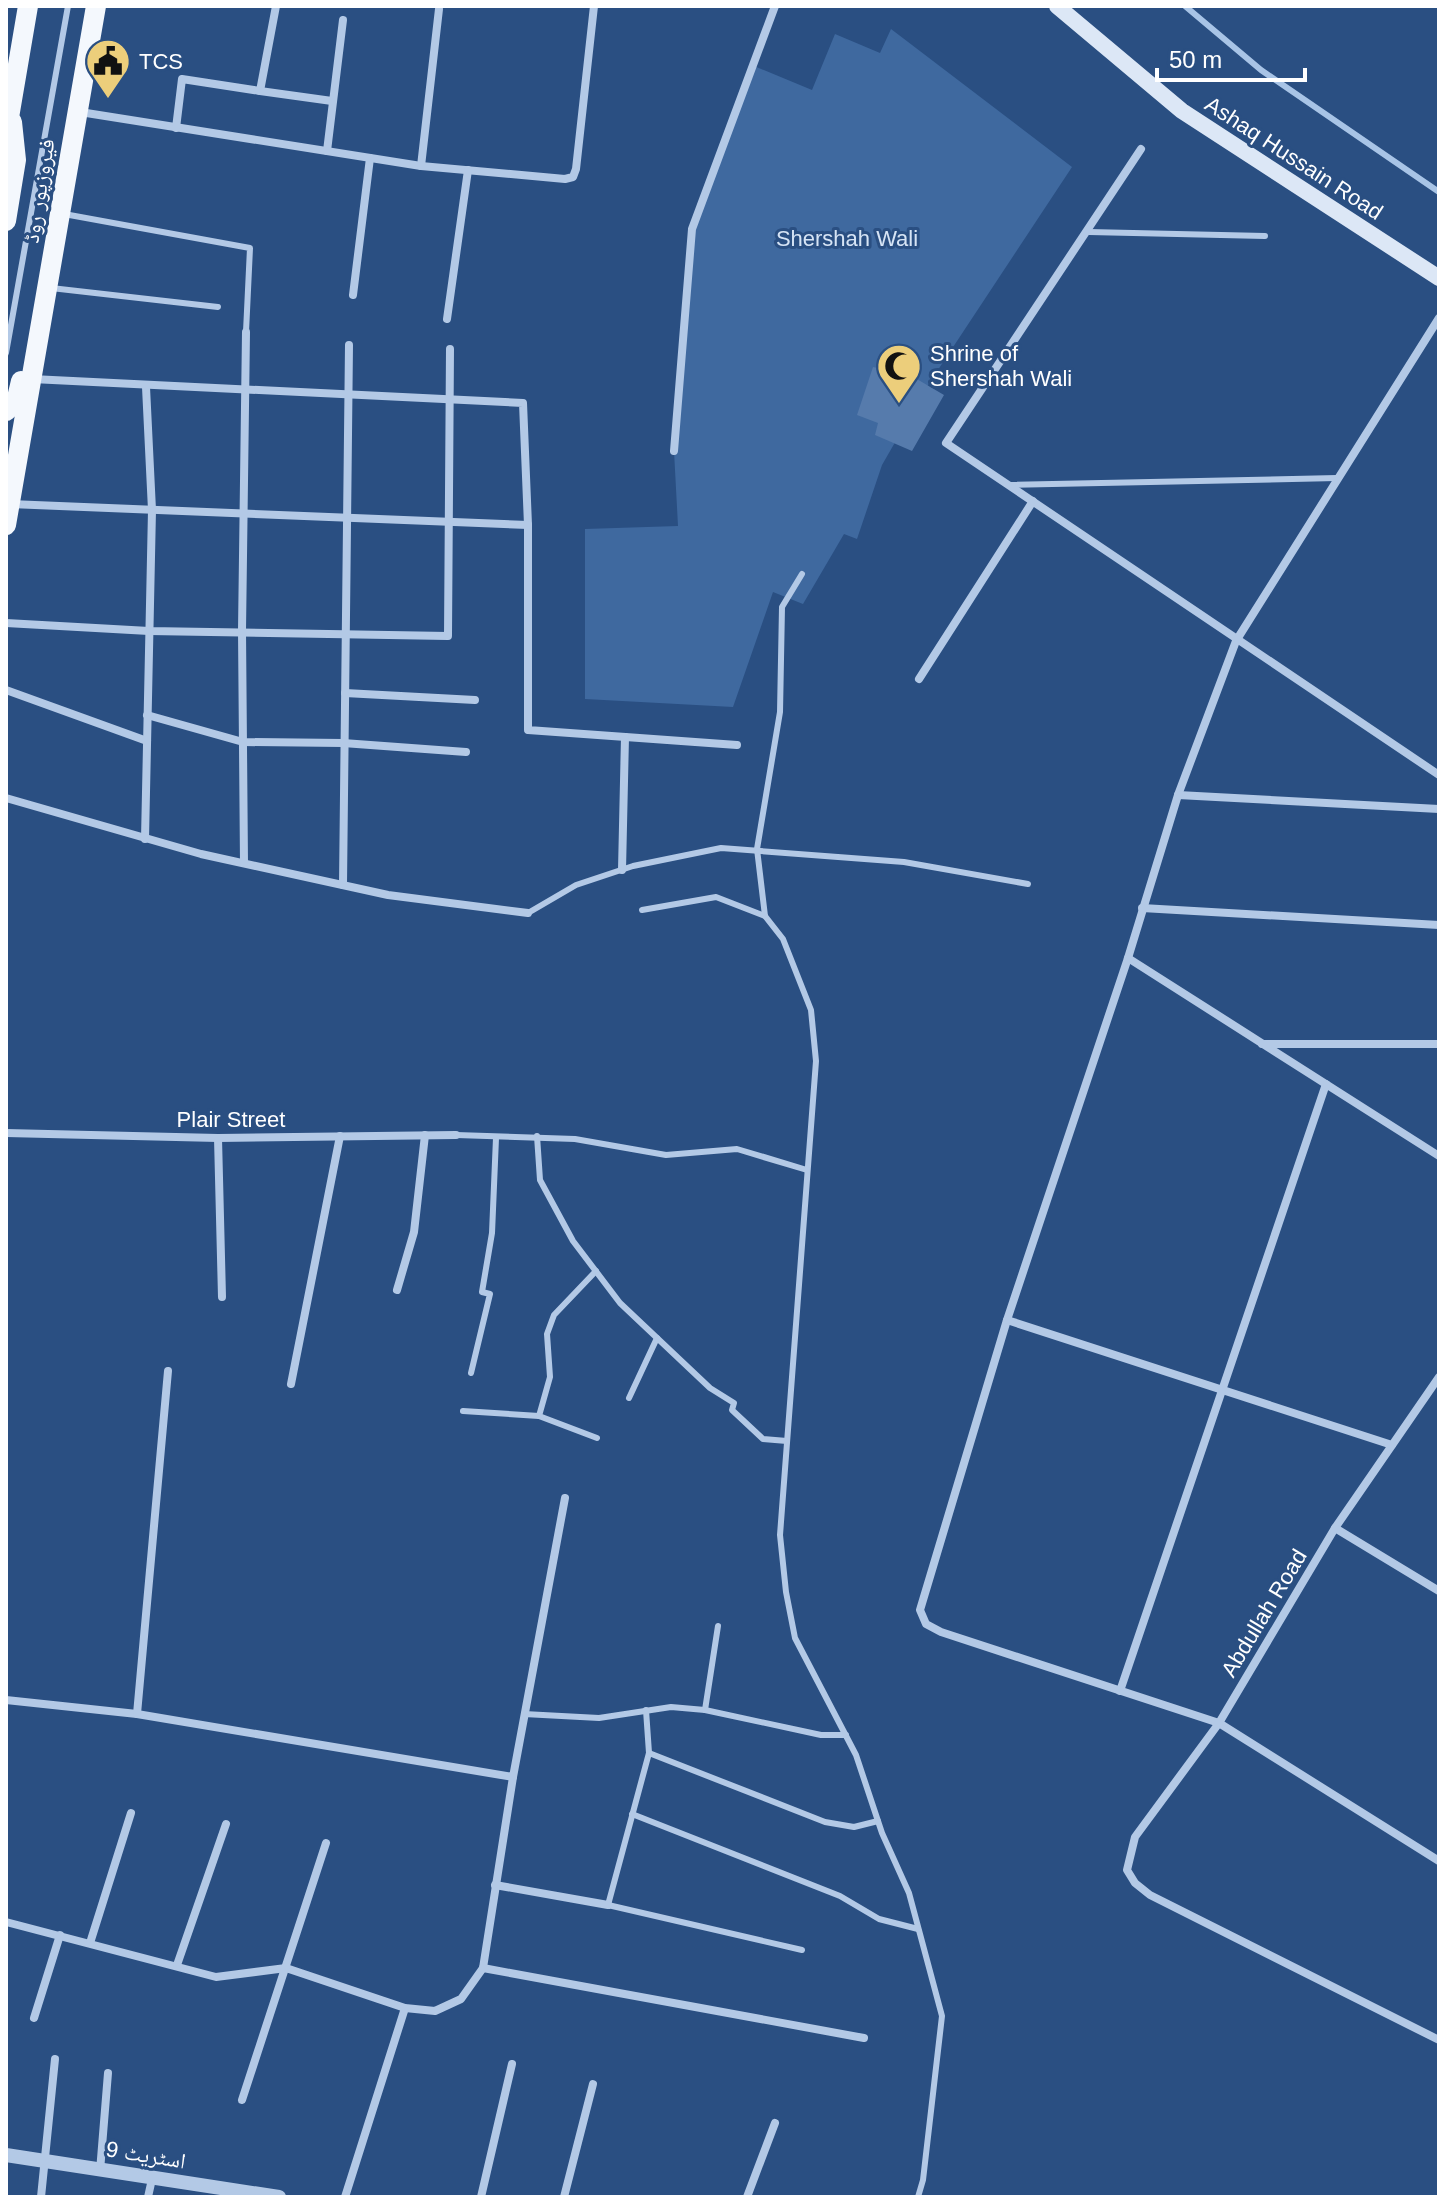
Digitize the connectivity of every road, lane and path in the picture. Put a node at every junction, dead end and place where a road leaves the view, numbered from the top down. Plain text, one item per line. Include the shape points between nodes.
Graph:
1 (28, 6) edge
2 (68, 6) edge
3 (96, 6) edge
4 (276, 6) edge
5 (594, 6) edge
6 (765, 6) edge
7 (1057, 6) edge
8 (775, 8) edge
9 (439, 9) dead end
10 (343, 20) dead end
11 (260, 91) junction
12 (332, 101) junction
13 (8, 110) edge
14 (76, 111) junction
15 (176, 128) junction
16 (6, 135) edge
17 (1141, 149) dead end
18 (327, 151) junction
19 (370, 158) junction
20 (421, 166) junction
21 (468, 170) junction
22 (61, 213) junction
23 (6, 221) edge
24 (1089, 232) junction
25 (1265, 236) dead end
26 (1439, 278) edge
27 (47, 288) junction
28 (353, 295) dead end
29 (218, 307) dead end
30 (1439, 318) edge
31 (447, 319) dead end
32 (246, 332) joint
33 (349, 345) dead end
34 (450, 349) dead end
35 (6, 353) edge
36 (31, 379) junction
37 (146, 387) junction
38 (247, 390) junction
39 (349, 393) junction
40 (449, 399) junction
41 (6, 411) edge
42 (6, 442) edge
43 (674, 451) dead end
44 (6, 460) edge
45 (1337, 478) junction
46 (1010, 485) junction
47 (1033, 501) junction
48 (9, 504) junction
49 (152, 510) junction
50 (245, 514) junction
51 (347, 518) junction
52 (448, 519) junction
53 (6, 525) edge
54 (528, 525) junction
55 (802, 574) dead end
56 (6, 623) edge
57 (149, 631) junction
58 (242, 631) junction
59 (346, 632) junction
60 (1236, 641) junction
61 (919, 679) dead end
62 (6, 690) edge
63 (345, 693) junction
64 (475, 700) dead end
65 (147, 715) junction
66 (625, 737) junction
67 (147, 741) junction
68 (243, 742) junction
69 (343, 743) junction
70 (737, 745) dead end
71 (466, 752) dead end
72 (1439, 775) edge
73 (1178, 795) junction
74 (6, 798) edge
75 (1439, 809) edge
76 (145, 839) junction
77 (757, 849) junction
78 (244, 863) junction
79 (622, 870) junction
80 (1028, 884) dead end
81 (343, 885) junction
82 (1142, 908) junction
83 (642, 910) dead end
84 (528, 913) joint
85 (765, 916) junction
86 (1439, 925) edge
87 (1128, 958) junction
88 (1262, 1044) junction
89 (1439, 1044) edge
90 (1326, 1084) junction
91 (6, 1133) edge
92 (425, 1135) junction
93 (456, 1135) joint
94 (340, 1136) junction
95 (537, 1136) junction
96 (218, 1138) junction
97 (496, 1138) junction
98 (1439, 1156) edge
99 (807, 1170) junction
100 (596, 1271) junction
101 (397, 1290) dead end
102 (222, 1297) dead end
103 (1007, 1320) junction
104 (657, 1338) junction
105 (168, 1371) dead end
106 (471, 1373) dead end
107 (1439, 1377) edge
108 (291, 1384) dead end
109 (1222, 1390) junction
110 (629, 1398) dead end
111 (463, 1411) dead end
112 (539, 1416) junction
113 (597, 1438) dead end
114 (787, 1441) junction
115 (1392, 1445) junction
116 (565, 1498) dead end
117 (1335, 1528) junction
118 (1439, 1591) edge
119 (718, 1626) dead end
120 (1120, 1691) junction
121 (6, 1700) edge
122 (646, 1710) junction
123 (705, 1710) junction
124 (137, 1714) junction
125 (524, 1714) junction
126 (1219, 1723) junction
127 (846, 1735) junction
128 (649, 1753) junction
129 (513, 1777) junction
130 (131, 1813) dead end
131 (632, 1814) junction
132 (878, 1821) junction
133 (226, 1824) dead end
134 (326, 1843) dead end
135 (1439, 1861) edge
136 (495, 1885) junction
137 (608, 1905) junction
138 (6, 1922) edge
139 (918, 1929) junction
140 (60, 1935) junction
141 (90, 1943) junction
142 (802, 1950) dead end
143 (177, 1965) junction
144 (286, 1968) junction
145 (483, 1968) junction
146 (405, 2008) junction
147 (34, 2018) dead end
148 (864, 2038) dead end
149 (1439, 2040) edge
150 (55, 2059) dead end
151 (512, 2064) dead end
152 (108, 2073) dead end
153 (593, 2084) dead end
154 (242, 2100) dead end
155 (775, 2123) dead end
156 (6, 2155) edge
157 (47, 2162) junction
158 (100, 2171) junction
159 (152, 2179) junction
160 (41, 2197) edge
161 (148, 2197) edge
162 (276, 2197) edge
163 (345, 2197) edge
164 (481, 2197) edge
165 (564, 2197) edge
166 (747, 2197) edge
167 (918, 2197) edge

1 - 13 main road, فیروزپور روڈ
2 - 35 lane
3 - 14 main road, فیروزپور روڈ
4 - 11 street
5 - 21 street via 573,177
6 - 8 street
7 - 26 main road, Ashaq Hussain Road via 1182,111
8 - 43 street via 692,229
9 - 20 street
10 - 12 street
11 - 12 street
11 - 15 street via 182,79
12 - 18 street
13 - 16 main road, فیروزپور روڈ
13 - 23 main road via 16,160
14 - 15 street
14 - 22 main road, فیروزپور روڈ
14 - 41 main road via 57,166 20,387 16,402
15 - 18 street
17 - 24 street
18 - 19 street
19 - 20 street
19 - 28 street
20 - 21 street
21 - 31 street
22 - 27 main road, فیروزپور روڈ
22 - 32 lane via 250,248
24 - 25 lane
24 - 46 street via 947,438 950,446
27 - 29 lane
27 - 36 main road, فیروزپور روڈ
30 - 45 street
32 - 38 street
33 - 39 street
34 - 40 street
36 - 37 street
36 - 48 main road, فیروزپور روڈ
37 - 38 street
37 - 49 street
38 - 39 street
38 - 50 street
39 - 40 street
39 - 51 street
40 - 52 street
40 - 54 street via 523,403
42 - 44 main road
45 - 46 lane
45 - 60 street
46 - 47 street
47 - 60 street
47 - 61 street
48 - 49 street
48 - 53 main road, فیروزپور روڈ
49 - 50 street
49 - 57 street
50 - 51 street
50 - 58 street
51 - 52 street
51 - 59 street
52 - 54 street
52 - 59 street via 448,636
54 - 66 street via 528,730
55 - 77 lane via 782,607 780,712
56 - 57 street
57 - 58 street
57 - 65 street
58 - 59 street
58 - 68 street
59 - 63 street
60 - 72 street
60 - 73 street
62 - 67 street
63 - 64 street
63 - 69 street
65 - 67 street
65 - 68 street
66 - 70 street
66 - 79 street
67 - 76 street
68 - 69 street
68 - 78 street
69 - 71 street
69 - 81 street
73 - 75 street
73 - 82 street
74 - 76 street
76 - 78 street
77 - 79 lane via 721,848
77 - 80 lane via 904,862
77 - 85 lane
78 - 81 street
79 - 84 lane via 576,885
81 - 84 street
82 - 86 street
82 - 87 street
83 - 85 lane via 716,897
85 - 99 lane via 783,939 811,1010 816,1061
87 - 88 street
87 - 103 street
88 - 89 street
88 - 90 street
90 - 98 street
90 - 109 street
91 - 96 street, Plair Street
92 - 93 street, Plair Street
92 - 94 street, Plair Street
92 - 101 street via 414,1232
93 - 97 lane
94 - 96 street, Plair Street
94 - 108 street
95 - 97 lane
95 - 99 lane via 666,1155 737,1149
95 - 100 lane via 540,1180
96 - 102 street
97 - 106 lane via 492,1233 482,1292 490,1294
99 - 114 lane
100 - 104 lane
100 - 112 lane via 554,1315 547,1334 550,1377
103 - 109 street
103 - 120 street via 920,1610 926,1624 941,1632
104 - 110 lane
104 - 114 lane via 710,1388 734,1403 732,1410 763,1439
105 - 124 street
107 - 115 street, Abdullah Road
109 - 115 street
109 - 120 street
111 - 112 lane
112 - 113 lane
114 - 127 lane via 780,1535 795,1638
115 - 117 street, Abdullah Road
116 - 125 street
117 - 118 street
117 - 126 street, Abdullah Road
119 - 123 lane
120 - 126 street
121 - 124 street
122 - 123 lane
122 - 125 lane via 599,1718
122 - 128 lane
123 - 127 lane
124 - 129 street
125 - 129 street
126 - 135 street
126 - 149 street, Abdullah Road via 1135,1837 1127,1870 1135,1883
127 - 132 lane
128 - 131 lane
128 - 132 lane via 825,1822 854,1827
129 - 136 street
130 - 141 street
131 - 137 lane
131 - 139 lane via 840,1896 879,1919
132 - 139 lane via 909,1893
133 - 143 street
134 - 144 street
136 - 137 street
136 - 145 street
137 - 142 lane
138 - 140 street
139 - 167 lane via 942,2016
140 - 141 street
140 - 147 street
141 - 143 street
143 - 144 street via 216,1977
144 - 146 street
144 - 154 street
145 - 146 street via 461,1999 435,2011
145 - 148 street
146 - 163 street
150 - 157 street
151 - 164 street
152 - 158 street
153 - 165 street
155 - 166 street
156 - 157 street, اسٹریٹ 9
157 - 158 street, اسٹریٹ 9
157 - 160 street
158 - 159 street, اسٹریٹ 9
159 - 161 street
159 - 162 street, اسٹریٹ 9

